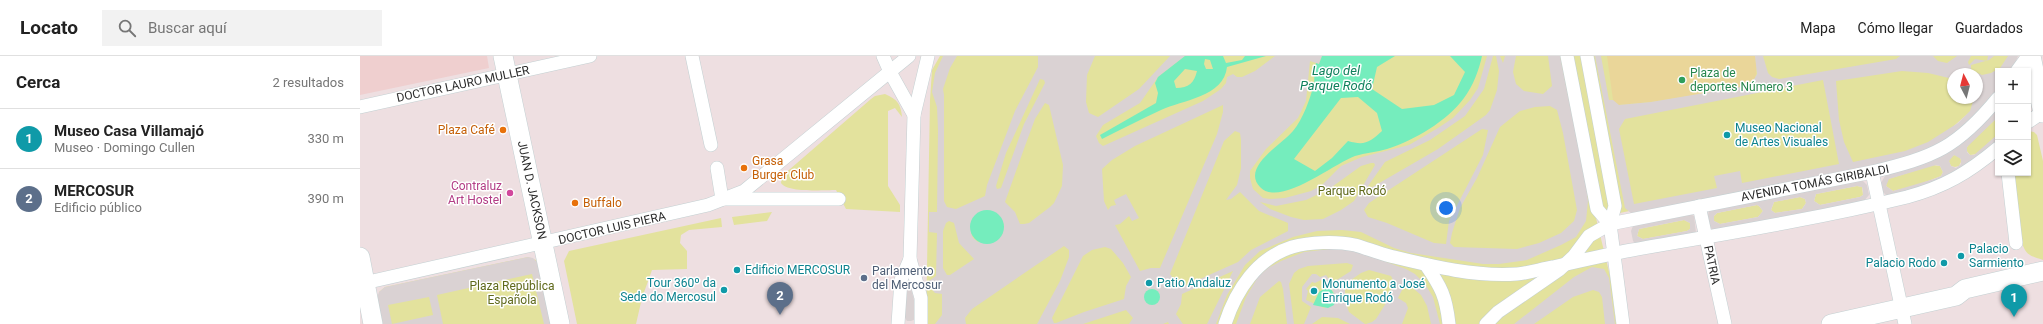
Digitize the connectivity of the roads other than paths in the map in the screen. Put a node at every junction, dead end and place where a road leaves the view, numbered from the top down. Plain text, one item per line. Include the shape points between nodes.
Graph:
1 (503, 56) edge
2 (590, 56) edge
3 (692, 56) edge
4 (883, 56) edge
5 (909, 56) edge
6 (928, 56) edge
7 (1567, 56) edge
8 (1587, 56) edge
9 (2028, 56) edge
10 (2031, 56) edge
11 (2020, 68) edge
12 (890, 72) junction
13 (507, 75) junction
14 (1995, 102) edge
15 (360, 107) edge
16 (2043, 112) edge
17 (914, 115) junction
18 (2031, 120) edge
19 (711, 145) dead end
20 (1995, 151) edge
21 (717, 168) dead end
22 (1872, 172) junction
23 (2008, 176) edge
24 (722, 200) junction
25 (839, 200) dead end
26 (1878, 203) junction
27 (1699, 206) junction
28 (1610, 224) junction
29 (1706, 237) junction
30 (544, 243) junction
31 (2016, 243) dead end
32 (1615, 254) junction
33 (360, 257) edge
34 (910, 259) junction
35 (1566, 264) junction
36 (1426, 265) junction
37 (2043, 271) edge
38 (363, 283) edge
39 (2043, 284) edge
40 (1956, 296) junction
41 (1903, 316) edge
42 (373, 324) edge
43 (560, 324) edge
44 (898, 324) edge
45 (921, 324) edge
46 (1225, 324) edge
47 (1449, 324) edge
48 (1486, 324) edge
49 (1623, 324) edge
50 (1725, 324) edge
51 (1831, 324) edge

1 - 13 street, JUAN D. JACKSON
2 - 13 street, DOCTOR LAURO MULLER
3 - 19 street
4 - 12 street
5 - 12 street, DOCTOR LUIS PIERA
6 - 17 street
7 - 28 street via 1597,210
8 - 28 street via 1615,206
9 - 11 street
10 - 16 street
12 - 17 street
12 - 24 street, DOCTOR LUIS PIERA via 744,191
13 - 15 street, DOCTOR LAURO MULLER
13 - 30 street, JUAN D. JACKSON
14 - 22 street, AVENIDA TOMÁS GIRIBALDI via 1959,140 1913,162
16 - 18 street
17 - 34 street
20 - 26 street via 1975,168 1955,180 1926,192
21 - 24 street
22 - 26 street
22 - 27 street, AVENIDA TOMÁS GIRIBALDI
23 - 31 street
24 - 25 street, DOCTOR LUIS PIERA
24 - 30 street, DOCTOR LUIS PIERA via 708,206
26 - 29 street
26 - 41 street
27 - 28 street, AVENIDA TOMÁS GIRIBALDI
27 - 29 street, PATRIA
28 - 32 street
28 - 35 street, AVENIDA TOMÁS GIRIBALDI via 1589,236
29 - 32 street
29 - 50 street, PATRIA
30 - 38 street, DOCTOR LUIS PIERA
30 - 43 street, JUAN D. JACKSON
32 - 35 street
32 - 49 street
33 - 38 street
34 - 44 street via 901,280
34 - 45 street via 921,298
35 - 36 street via 1518,274 1484,274
35 - 48 street via 1498,312
36 - 46 street via 1354,245 1328,243 1294,247 1268,259 1257,268 1237,293
36 - 47 street via 1442,288
37 - 40 street via 1965,289
38 - 42 street
39 - 40 street via 1966,299
40 - 41 street
41 - 51 street

